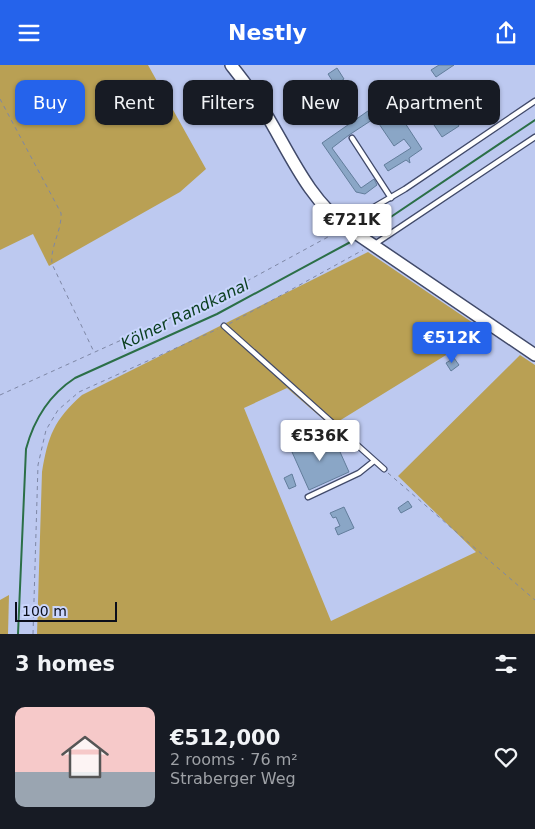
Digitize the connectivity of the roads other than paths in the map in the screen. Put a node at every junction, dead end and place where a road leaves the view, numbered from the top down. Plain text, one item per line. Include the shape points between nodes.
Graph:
1 (231, 65) edge
2 (535, 101) edge
3 (535, 137) edge
4 (352, 138) dead end
5 (391, 198) junction
6 (346, 227) junction
7 (372, 244) junction
8 (224, 326) road end
9 (535, 355) edge
10 (374, 461) junction
11 (384, 469) road end
12 (308, 497) dead end

1 - 6 main road via 262,107 306,184
2 - 5 lane
3 - 7 lane
4 - 5 lane
5 - 6 lane
6 - 7 main road
7 - 9 main road
8 - 10 lane
10 - 11 lane
10 - 12 lane via 359,473

